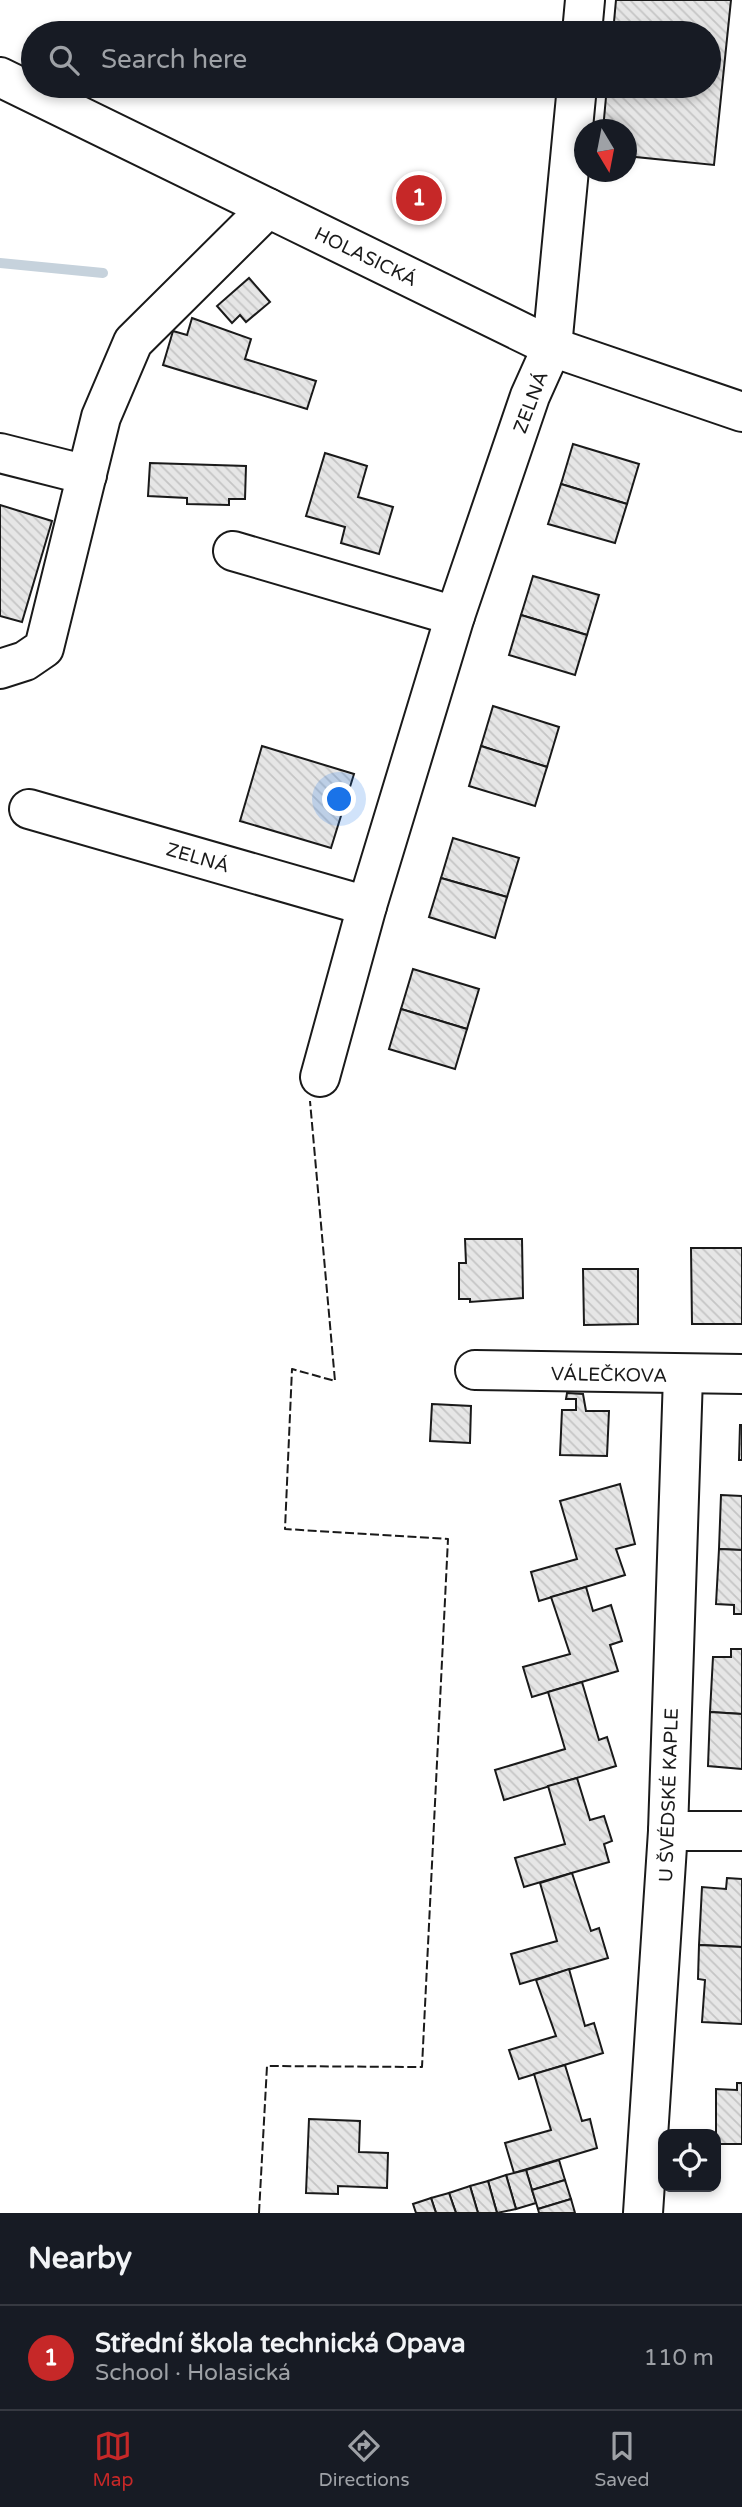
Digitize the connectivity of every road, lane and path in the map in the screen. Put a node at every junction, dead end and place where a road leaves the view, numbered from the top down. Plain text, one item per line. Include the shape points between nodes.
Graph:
1 (585, 0) edge
2 (583, 21) edge
3 (0, 77) edge
4 (21, 87) edge
5 (43, 98) edge
6 (576, 98) edge
7 (268, 208) junction
8 (551, 347) junction
9 (742, 412) edge
10 (0, 453) edge
11 (87, 475) junction
12 (233, 551) dead end
13 (456, 616) junction
14 (0, 669) edge
15 (29, 809) dead end
16 (367, 906) junction
17 (320, 1077) dead end
18 (475, 1370) dead end
19 (742, 1374) edge
20 (683, 1376) junction
21 (668, 1831) junction
22 (742, 1831) edge
23 (643, 2213) edge

1 - 2 street
3 - 4 street, HOLASICKÁ
5 - 7 street, HOLASICKÁ
6 - 8 street, ZELNÁ
7 - 8 street, HOLASICKÁ
7 - 11 street via 133,342 101,417
8 - 9 street, HOLASICKÁ
8 - 13 street, ZELNÁ
10 - 11 street
11 - 14 street via 44,648 25,662
12 - 13 street
13 - 16 street, ZELNÁ
15 - 16 street, ZELNÁ
16 - 17 street, ZELNÁ
18 - 20 street, VÁLEČKOVA
19 - 20 street, VÁLEČKOVA
20 - 21 street, U ŠVÉDSKÉ KAPLE
21 - 22 street
21 - 23 street, U ŠVÉDSKÉ KAPLE

